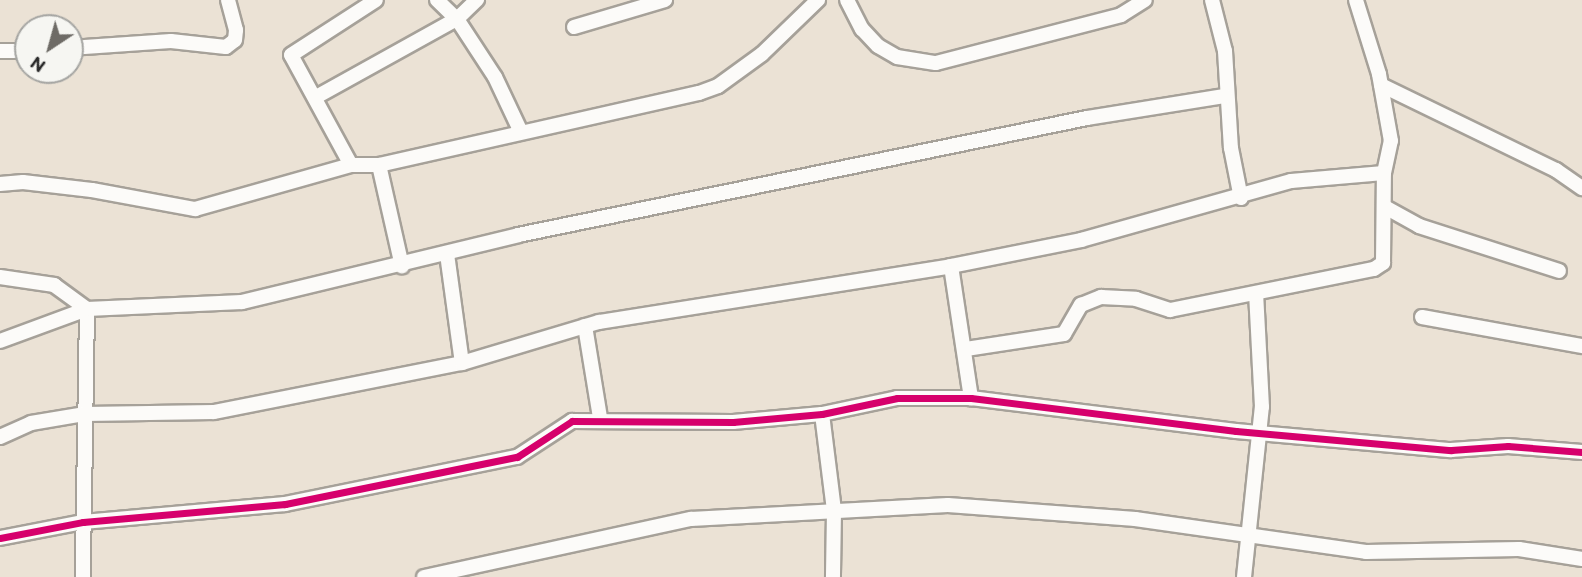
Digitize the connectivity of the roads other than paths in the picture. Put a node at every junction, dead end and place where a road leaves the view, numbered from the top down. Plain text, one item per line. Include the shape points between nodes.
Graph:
1 (228, 0) edge
2 (376, 0) edge
3 (437, 0) edge
4 (477, 0) edge
5 (665, 0) edge
6 (818, 0) edge
7 (847, 0) edge
8 (1145, 0) edge
9 (1212, 0) edge
10 (1356, 0) edge
11 (457, 19) junction
12 (574, 27) dead end
13 (84, 47) edge
14 (1381, 85) junction
15 (1226, 96) junction
16 (316, 97) junction
17 (522, 132) junction
18 (351, 165) junction
19 (379, 165) junction
20 (1384, 173) junction
21 (0, 184) edge
22 (1582, 188) edge
23 (1241, 198) junction
24 (1385, 208) junction
25 (447, 254) junction
26 (402, 266) junction
27 (951, 266) junction
28 (1559, 271) dead end
29 (0, 277) edge
30 (1256, 295) junction
31 (87, 309) junction
32 (1422, 317) dead end
33 (585, 326) junction
34 (0, 341) edge
35 (1582, 346) edge
36 (966, 349) junction
37 (461, 363) junction
38 (971, 398) junction
39 (85, 414) junction
40 (821, 414) junction
41 (600, 418) junction
42 (1260, 433) junction
43 (0, 437) edge
44 (1582, 452) edge
45 (834, 511) junction
46 (83, 522) junction
47 (1247, 535) junction
48 (0, 538) edge
49 (1582, 559) edge
50 (83, 577) edge
51 (424, 577) edge
52 (833, 577) edge
53 (1244, 577) edge

1 - 13 street via 236,30 235,40 226,47 171,41
2 - 16 street via 291,55
3 - 11 street
4 - 11 street
5 - 12 street
6 - 17 street via 762,54 718,86
7 - 8 street via 862,29 878,46 897,57 936,63 1121,15
9 - 15 street via 1225,51
10 - 14 street
11 - 16 street
11 - 17 street via 495,77
14 - 20 street via 1391,141
14 - 22 street via 1556,170
15 - 23 street
15 - 25 street via 1087,118
16 - 18 street
17 - 19 street
18 - 19 street
18 - 21 street via 195,209 23,181
19 - 26 street
20 - 23 street via 1323,176
20 - 24 street
23 - 27 street via 1081,240
24 - 28 street via 1419,226
24 - 30 street via 1383,263 1374,269
25 - 26 street
25 - 37 street
26 - 31 street via 242,302
27 - 33 street via 790,292 755,293
27 - 36 street
29 - 31 street via 54,285
30 - 36 street via 1170,310 1136,299 1101,297 1081,305 1064,334
30 - 42 street
31 - 34 street
31 - 39 street
32 - 35 street
33 - 37 street
33 - 41 street
36 - 38 street
37 - 39 street via 214,412
38 - 40 street via 897,398
38 - 42 street
39 - 43 street via 31,424
39 - 46 street
40 - 41 street via 733,422
40 - 45 street
41 - 46 street via 558,427 535,449 517,457 285,504
42 - 44 street via 1451,450 1508,446
42 - 47 street
45 - 47 street via 948,505 1135,519
45 - 51 street via 691,519
45 - 52 street
46 - 48 street
46 - 50 street
47 - 49 street via 1366,552 1519,549
47 - 53 street

